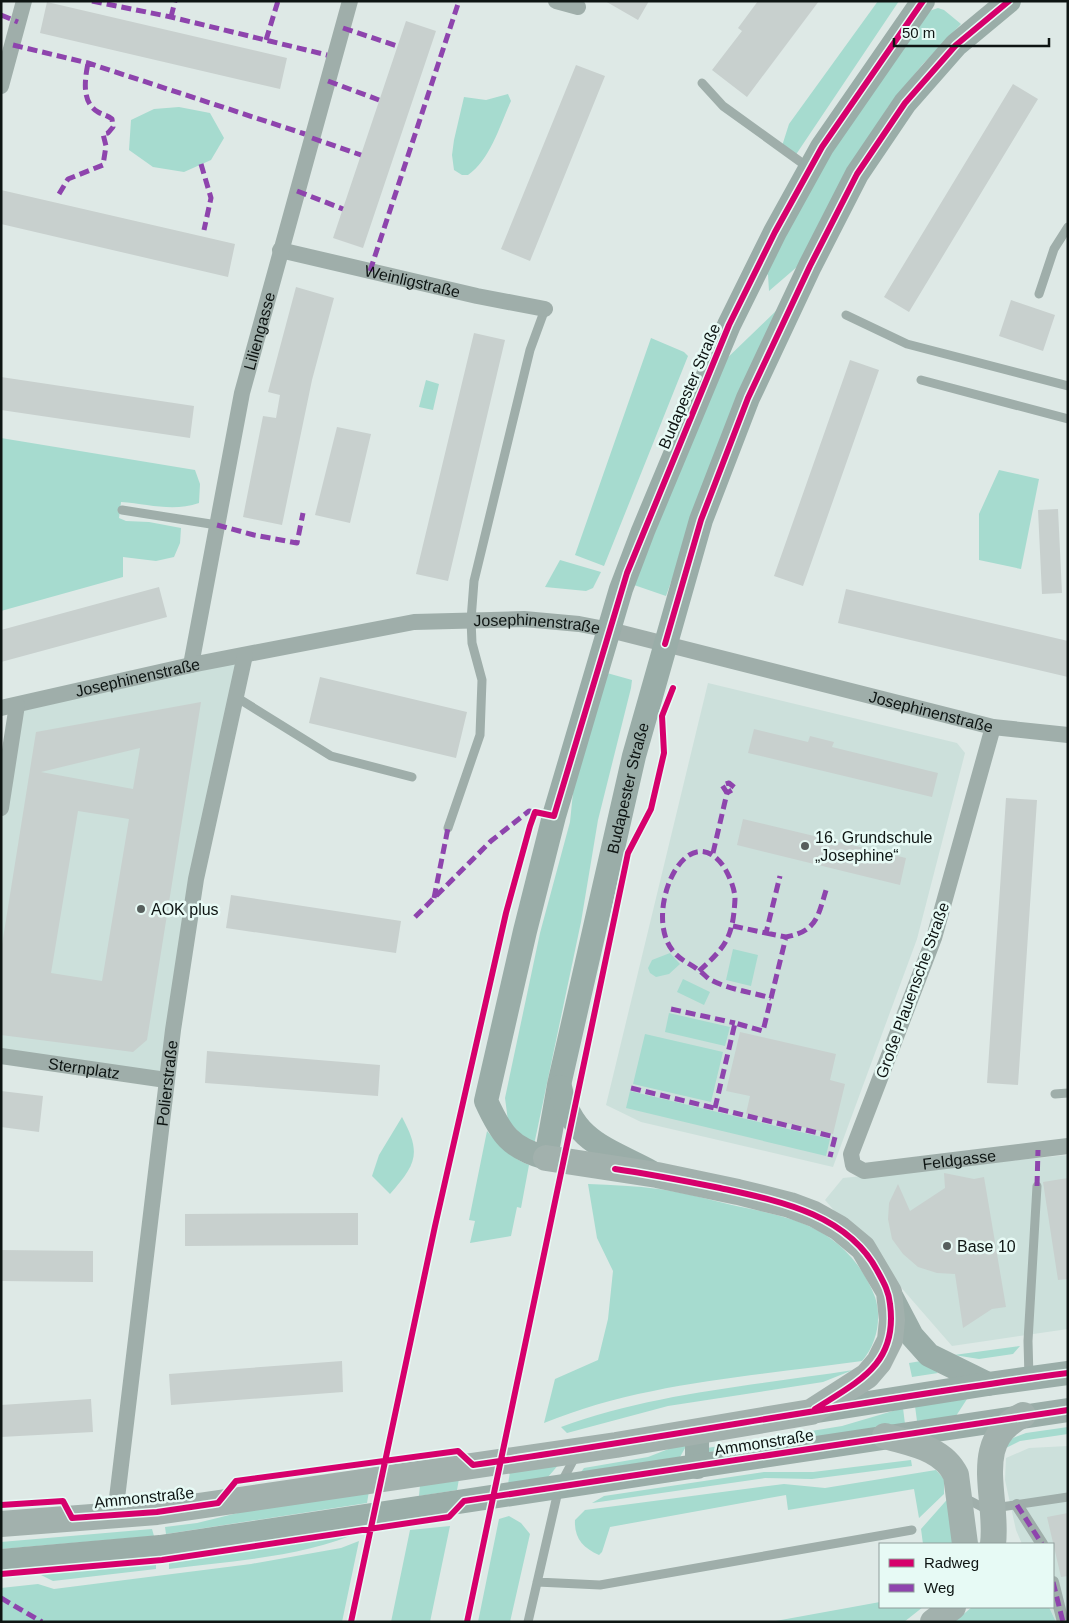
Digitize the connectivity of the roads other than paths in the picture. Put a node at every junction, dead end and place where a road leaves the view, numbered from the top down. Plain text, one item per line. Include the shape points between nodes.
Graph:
1 (24, 1) edge
2 (350, 1) edge
3 (556, 1) edge
4 (923, 1) edge
5 (1009, 1) edge
6 (578, 7) dead end
7 (702, 83) dead end
8 (1, 86) edge
9 (810, 169) junction
10 (1068, 227) edge
11 (280, 250) junction
12 (1039, 294) dead end
13 (545, 309) joint
14 (846, 315) dead end
15 (921, 380) dead end
16 (1068, 386) edge
17 (1068, 419) edge
18 (122, 510) dead end
19 (217, 525) junction
20 (471, 620) junction
21 (610, 630) junction
22 (665, 644) junction
23 (245, 655) junction
24 (190, 665) junction
25 (236, 697) junction
26 (9, 706) edge
27 (993, 727) junction
28 (1068, 735) edge
29 (412, 777) dead end
30 (1, 808) edge
31 (448, 828) dead end
32 (1, 1056) edge
33 (166, 1080) junction
34 (559, 1085) junction
35 (1068, 1093) edge
36 (1055, 1094) dead end
37 (1068, 1146) edge
38 (546, 1158) junction
39 (853, 1165) joint
40 (657, 1175) junction
41 (1037, 1186) dead end
42 (889, 1292) junction
43 (1068, 1373) edge
44 (1029, 1378) junction
45 (988, 1384) junction
46 (1068, 1410) edge
47 (811, 1412) junction
48 (1023, 1415) junction
49 (697, 1430) junction
50 (885, 1436) junction
51 (579, 1450) junction
52 (697, 1467) junction
53 (559, 1487) junction
54 (959, 1494) junction
55 (1068, 1497) edge
56 (1006, 1507) junction
57 (115, 1515) junction
58 (1, 1524) edge
59 (912, 1530) dead end
60 (965, 1543) edge
61 (993, 1543) edge
62 (1041, 1543) edge
63 (1, 1561) edge
64 (538, 1582) junction
65 (1054, 1586) edge
66 (934, 1608) edge
67 (951, 1608) edge
68 (528, 1622) edge
69 (921, 1622) edge
70 (933, 1622) edge
71 (1063, 1622) edge

1 - 8 street
2 - 11 street, Liliengasse
3 - 6 street
4 - 9 main road, Budapester Straße
5 - 22 main road, Budapester Straße via 956,45 905,103 857,174 748,398 701,520
7 - 9 lane via 723,106
9 - 21 main road, Budapester Straße via 774,232 715,357 643,531
10 - 12 lane via 1054,249
11 - 13 street, Weinligstraße
11 - 19 street, Liliengasse via 242,392
13 - 20 lane via 530,350 474,581
14 - 16 lane via 907,344
15 - 17 lane
18 - 19 lane
19 - 24 street, Liliengasse
20 - 21 street, Josephinenstraße via 524,620
20 - 23 street, Josephinenstraße via 414,622
20 - 31 lane via 472,643 482,680 480,734
21 - 22 street, Josephinenstraße
21 - 38 main road, Budapester Straße via 554,816 486,1101 507,1139 525,1152
22 - 27 street, Josephinenstraße
22 - 34 main road, Budapester Straße via 616,825
23 - 24 street, Josephinenstraße
23 - 25 street, Polierstraße
24 - 26 street, Josephinenstraße
25 - 29 lane via 331,756
25 - 33 street, Polierstraße via 196,879
26 - 30 street
27 - 28 street, Josephinenstraße
27 - 39 street, Große Plauensche Straße via 934,938 851,1154
32 - 33 street, Sternplatz
33 - 57 street, Polierstraße
34 - 38 main road, Budapester Straße
34 - 40 main road via 570,1117 582,1133
35 - 36 lane
37 - 39 street, Feldgasse via 864,1170
38 - 40 main road
40 - 42 main road via 738,1192 814,1214 840,1228 863,1248
41 - 44 lane via 1028,1341
42 - 45 main road via 912,1336 929,1355
42 - 47 main road via 890,1340 879,1362 867,1376
43 - 44 main road, Ammonstraße
44 - 45 main road, Ammonstraße
45 - 47 main road, Ammonstraße
46 - 48 main road, Ammonstraße
47 - 49 main road, Ammonstraße
48 - 50 main road, Ammonstraße
48 - 56 main road via 1008,1422 989,1458 988,1473
49 - 51 main road, Ammonstraße
49 - 52 main road
50 - 52 main road, Ammonstraße
50 - 54 main road via 939,1454 954,1470
51 - 53 lane
51 - 57 main road, Ammonstraße
52 - 53 main road, Ammonstraße
53 - 63 main road, Ammonstraße via 160,1547
53 - 64 lane
54 - 56 lane via 971,1503
54 - 60 main road
55 - 56 lane
56 - 61 main road
56 - 62 street
57 - 58 main road, Ammonstraße
59 - 64 lane via 600,1585
64 - 68 lane
65 - 71 street
66 - 69 main road
67 - 70 main road

